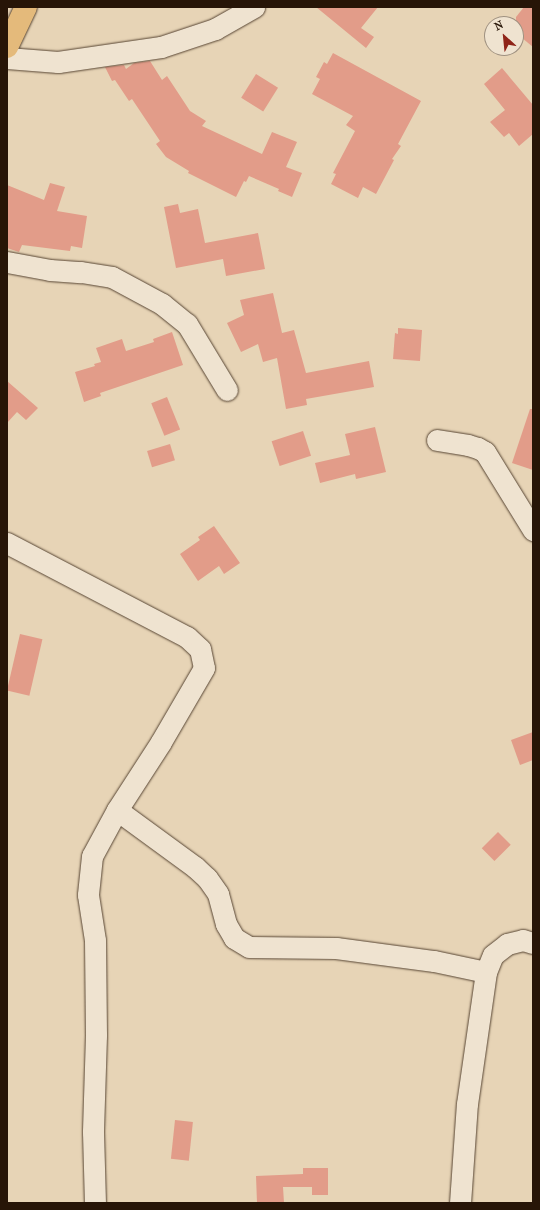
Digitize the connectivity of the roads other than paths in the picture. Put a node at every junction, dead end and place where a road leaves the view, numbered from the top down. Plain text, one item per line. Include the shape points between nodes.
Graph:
1 (26, 7) edge
2 (254, 7) edge
3 (7, 48) edge
4 (7, 58) edge
5 (7, 262) edge
6 (227, 390) dead end
7 (437, 440) dead end
8 (533, 530) edge
9 (7, 543) edge
10 (117, 810) junction
11 (533, 943) edge
12 (486, 972) junction
13 (95, 1203) edge
14 (460, 1203) edge

1 - 3 main road
2 - 4 street via 215,29 161,47 58,62
5 - 6 street via 112,277 162,304 187,324
7 - 8 street via 468,445 485,452
9 - 10 street via 187,637 200,649 204,668
10 - 12 street via 207,878 218,894 226,924 234,938 249,947 336,948 434,961
10 - 13 street via 92,856 88,895 95,940
11 - 12 street via 523,940 507,944 493,955
12 - 14 street via 467,1104

